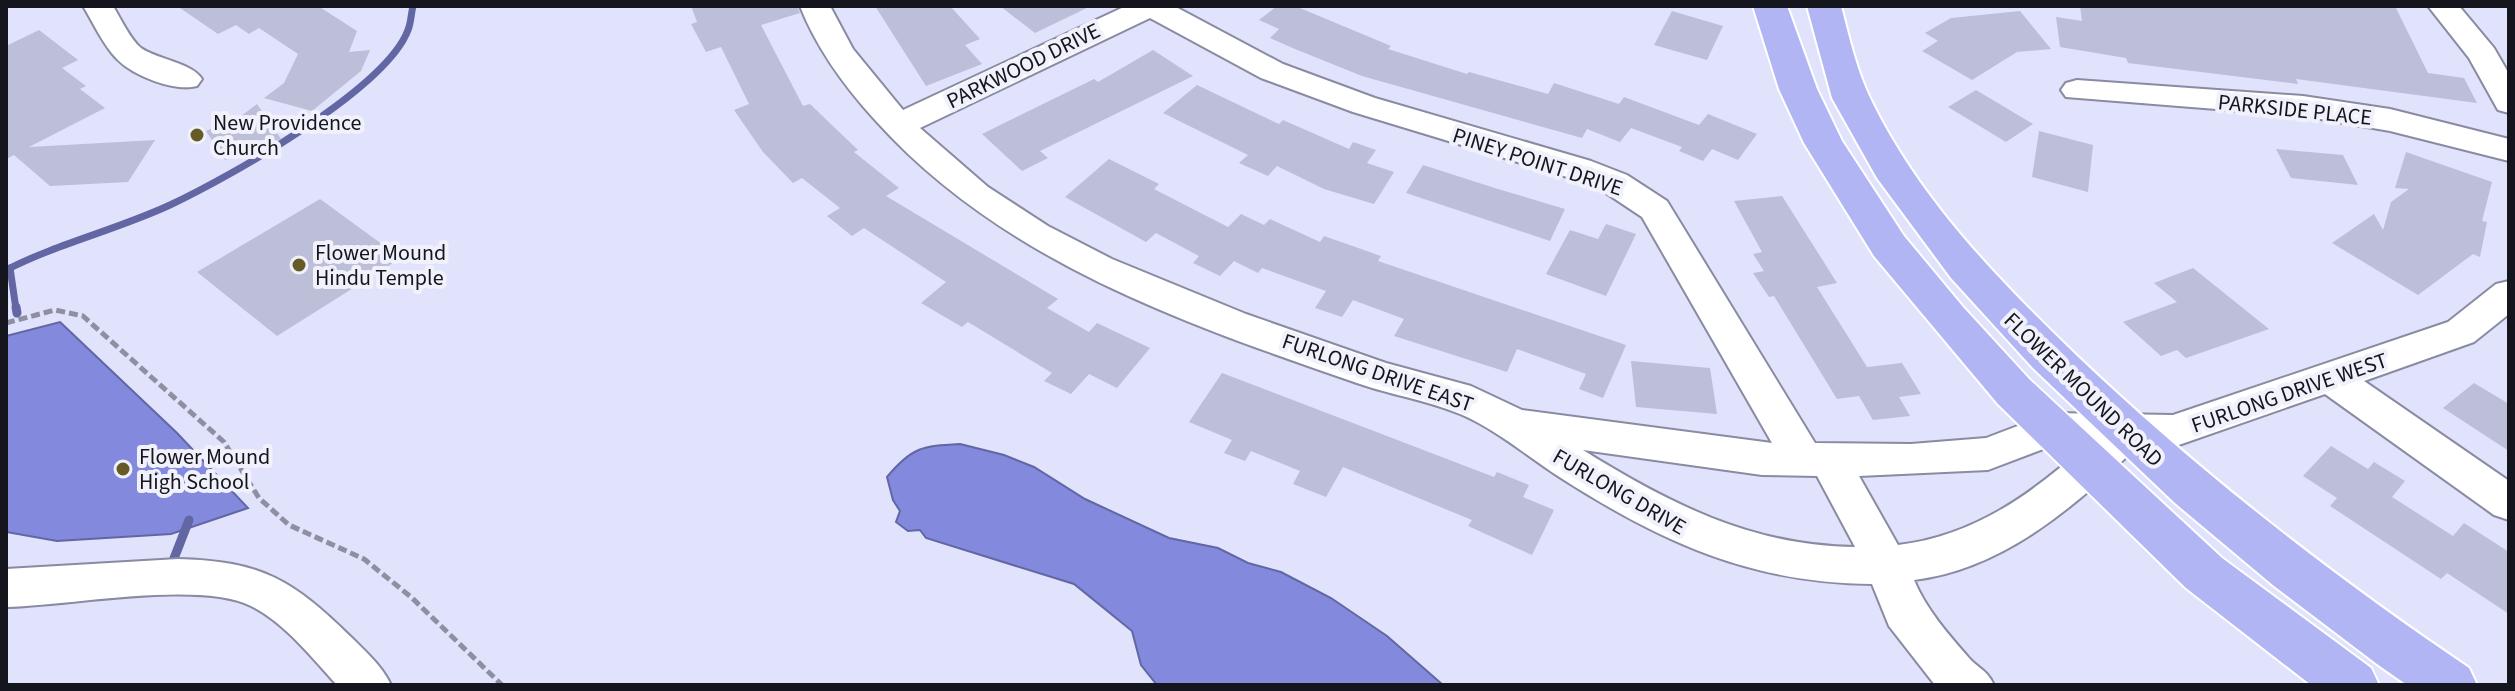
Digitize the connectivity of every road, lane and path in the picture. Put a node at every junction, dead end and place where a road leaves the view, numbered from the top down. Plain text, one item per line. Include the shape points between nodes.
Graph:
1 (98, 6) edge
2 (815, 6) edge
3 (1150, 6) edge
4 (1770, 6) edge
5 (1824, 6) edge
6 (2443, 6) edge
7 (186, 79) dead end
8 (2077, 90) dead end
9 (2505, 90) edge
10 (897, 126) junction
11 (2509, 150) edge
12 (2509, 294) edge
13 (6, 323) edge
14 (2332, 379) junction
15 (1507, 424) junction
16 (2052, 429) junction
17 (2126, 433) junction
18 (1816, 459) junction
19 (2090, 466) junction
20 (2509, 503) edge
21 (1886, 564) junction
22 (6, 588) edge
23 (368, 685) edge
24 (502, 685) edge
25 (1971, 685) edge
26 (2352, 685) edge
27 (2450, 685) edge

1 - 7 street via 128,53
2 - 10 street, FURLONG DRIVE EAST via 843,59
3 - 10 street, PARKWOOD DRIVE
3 - 18 street, PINEY POINT DRIVE via 1234,53 1316,89 1579,169 1639,196 1655,209
4 - 16 main road via 1798,89 1853,193 1948,318
5 - 17 main road, FLOWER MOUND ROAD via 1851,99 1899,179 1979,286
6 - 9 street
8 - 11 street, PARKSIDE PLACE via 2303,106 2390,120
10 - 15 street, FURLONG DRIVE EAST via 964,189 1126,283 1373,374 1485,408
12 - 14 street, FURLONG DRIVE WEST via 2461,332
13 - 24 path via 55,310 83,316 224,442 259,498 289,525 364,559
14 - 17 street, FURLONG DRIVE WEST via 2173,431
14 - 20 street
15 - 18 street, FURLONG DRIVE EAST via 1693,452
15 - 21 street, FURLONG DRIVE via 1652,515 1711,542 1829,565
16 - 17 street, FURLONG DRIVE WEST
16 - 18 street, FURLONG DRIVE EAST via 1988,454
16 - 19 main road
17 - 19 street, FURLONG DRIVE
17 - 27 main road, FLOWER MOUND ROAD via 2287,570
18 - 21 street, PINEY POINT DRIVE
19 - 21 street, FURLONG DRIVE via 2022,523 1929,562
19 - 26 main road via 2204,573
21 - 25 street, PINEY POINT DRIVE via 1905,612 1956,676
22 - 23 street via 193,577 241,582 275,598

